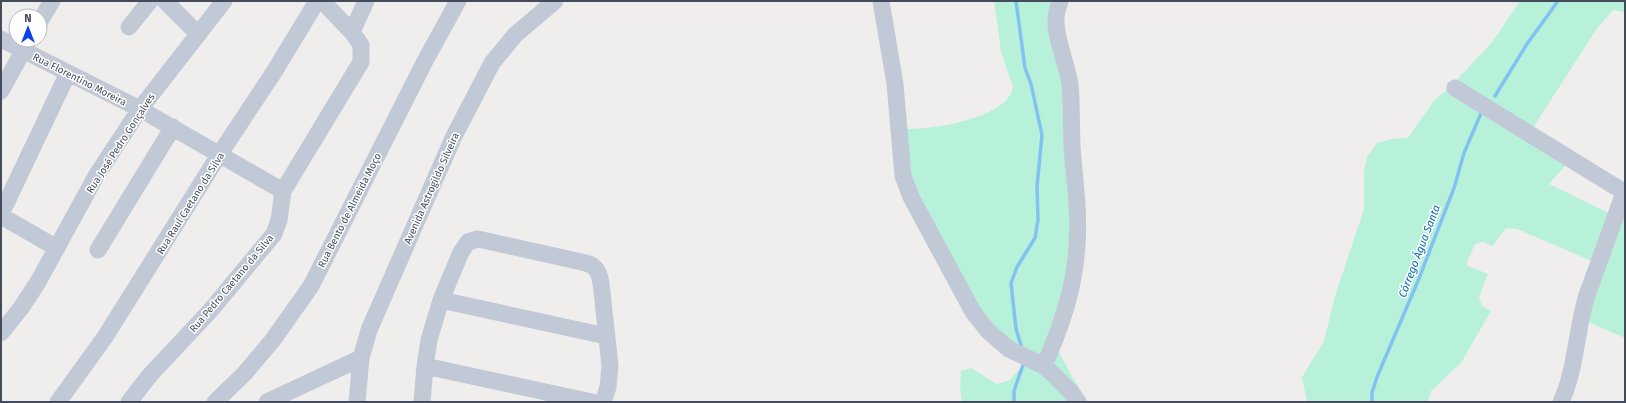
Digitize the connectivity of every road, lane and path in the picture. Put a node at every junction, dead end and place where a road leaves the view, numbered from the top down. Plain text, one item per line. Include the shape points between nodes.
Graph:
1 (150, 1) edge
2 (166, 1) edge
3 (224, 1) edge
4 (366, 1) edge
5 (458, 1) edge
6 (555, 1) edge
7 (881, 1) edge
8 (1060, 1) edge
9 (323, 2) edge
10 (129, 27) dead end
11 (197, 33) junction
12 (357, 39) junction
13 (24, 48) edge
14 (30, 48) edge
15 (68, 73) junction
16 (1455, 88) dead end
17 (1, 91) edge
18 (140, 109) junction
19 (173, 127) junction
20 (219, 155) junction
21 (283, 191) junction
22 (1624, 191) edge
23 (1, 215) edge
24 (57, 248) junction
25 (98, 250) dead end
26 (441, 300) junction
27 (1, 333) edge
28 (606, 336) junction
29 (361, 358) junction
30 (425, 366) junction
31 (1044, 366) junction
32 (58, 402) edge
33 (129, 402) edge
34 (215, 402) edge
35 (267, 402) edge
36 (357, 402) edge
37 (422, 402) edge
38 (592, 402) edge
39 (603, 402) edge
40 (1078, 402) edge
41 (1561, 402) edge

1 - 10 street
2 - 11 street
3 - 11 street, Rua José Pedro Gonçalves
4 - 12 street, Rua Pedro Caetano da Silva
5 - 34 street, Rua Bento de Almeida Moço via 311,286 272,341 244,374
6 - 29 street, Avenida Astrogildo Silveira via 515,35 492,63 454,136 389,282 369,330
7 - 31 street via 895,84 903,176 911,197 972,312 988,331 1010,349
8 - 31 street via 1056,25 1070,84 1078,206 1076,262 1072,289 1058,335
9 - 12 street
9 - 20 street, Rua Raul Caetano da Silva
11 - 18 street, Rua José Pedro Gonçalves
12 - 21 street, Rua Pedro Caetano da Silva via 361,62
13 - 17 street
14 - 15 street, Rua Florentino Moreira
15 - 18 street, Rua Florentino Moreira
15 - 23 street
16 - 22 street
18 - 19 street, Rua Florentino Moreira
18 - 24 street, Rua José Pedro Gonçalves via 96,176
19 - 20 street, Rua Florentino Moreira
19 - 25 street
20 - 21 street, Rua Florentino Moreira
20 - 32 street, Rua Raul Caetano da Silva via 106,337
21 - 33 street, Rua Pedro Caetano da Silva via 274,234
22 - 41 street via 1586,298 1571,377
23 - 24 street
24 - 27 street, Rua José Pedro Gonçalves via 26,301
26 - 28 street
26 - 28 street via 461,252 468,242 478,239 595,267 602,283
26 - 30 street via 429,340
28 - 39 street via 610,366 608,387
29 - 35 street
29 - 36 street, Avenida Astrogildo Silveira
30 - 37 street
30 - 38 street
31 - 40 street

